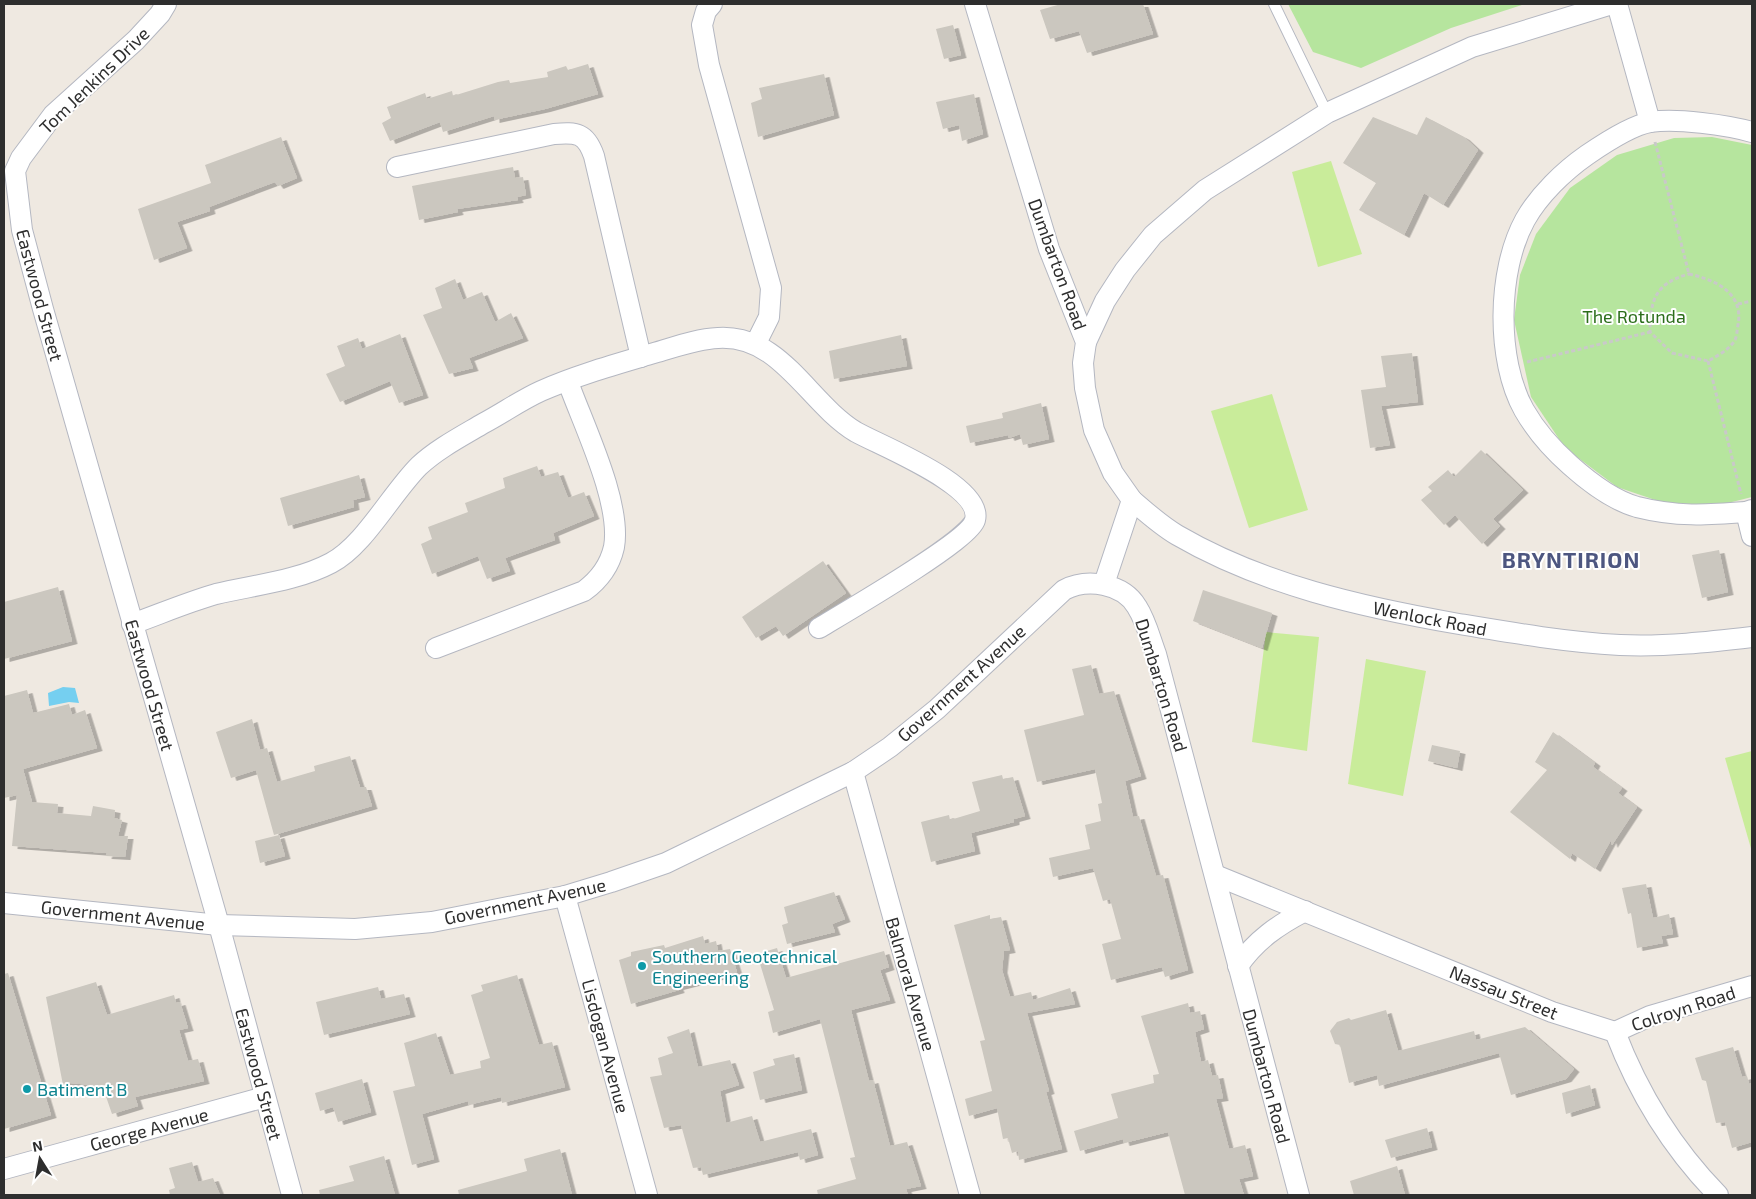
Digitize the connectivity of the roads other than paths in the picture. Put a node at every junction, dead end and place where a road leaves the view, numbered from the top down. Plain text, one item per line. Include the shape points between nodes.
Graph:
1 (166, 4) edge
2 (712, 4) edge
3 (975, 4) edge
4 (1274, 4) edge
5 (1612, 4) edge
6 (1617, 4) edge
7 (1327, 113) junction
8 (1650, 122) junction
9 (1752, 132) edge
10 (397, 167) dead end
11 (9, 185) edge
12 (1086, 342) junction
13 (756, 343) junction
14 (641, 357) junction
15 (568, 382) junction
16 (1132, 500) junction
17 (1749, 511) edge
18 (1752, 536) edge
19 (1104, 584) junction
20 (132, 624) junction
21 (820, 628) dead end
22 (1752, 637) edge
23 (436, 648) dead end
24 (853, 772) junction
25 (1215, 875) junction
26 (565, 896) junction
27 (4, 904) edge
28 (1305, 911) junction
29 (219, 925) junction
30 (1238, 966) junction
31 (1752, 986) edge
32 (1615, 1032) junction
33 (265, 1098) junction
34 (4, 1169) edge
35 (292, 1195) edge
36 (647, 1195) edge
37 (970, 1195) edge
38 (1299, 1195) edge
39 (1718, 1195) edge

1 - 11 street, Tom Jenkins Drive via 136,40 53,115 21,158
2 - 13 street via 702,25 709,65 771,288 769,317
3 - 12 street, Dumbarton Road via 1049,249
4 - 7 lane
5 - 7 street via 1472,48
6 - 8 street
7 - 12 street via 1205,190 1153,235 1105,301
8 - 9 street via 1710,125
8 - 17 street via 1600,146 1571,166 1526,219 1514,245 1507,273 1503,315 1508,366 1524,410 1555,452 1593,485 1635,506 1687,516
10 - 14 street via 554,134 582,136 590,144 594,156
11 - 20 street, Eastwood Street
12 - 16 street, Dumbarton Road via 1083,363 1085,388 1094,430 1113,473
13 - 14 street via 717,338
13 - 21 street via 774,354 837,418 855,431 937,473 960,491 976,513 972,528 934,556
14 - 15 street
15 - 20 street via 542,391 460,437 421,465 356,545 332,562 291,578 212,595
15 - 23 street via 610,503 614,530 610,560 595,583 584,591
16 - 19 street
16 - 22 street, Wenlock Road via 1175,534 1222,558 1290,586 1396,613 1524,635 1621,645 1695,644
17 - 18 street
19 - 24 street, Government Avenue via 1085,582 1064,590 937,709
19 - 25 street, Dumbarton Road via 1136,605 1146,626
20 - 29 street, Eastwood Street
24 - 26 street, Government Avenue via 666,863
24 - 37 street, Balmoral Avenue
25 - 28 street, Nassau Street
25 - 30 street, Dumbarton Road
26 - 29 street, Government Avenue via 432,922 355,929
26 - 36 street, Lisdogan Avenue
27 - 29 street, Government Avenue
28 - 30 street via 1262,938
28 - 32 street, Nassau Street via 1552,1012
29 - 33 street, Eastwood Street
30 - 38 street, Dumbarton Road
31 - 32 street, Colroyn Road via 1650,1016
32 - 39 street via 1632,1074 1656,1116 1697,1174
33 - 34 street, George Avenue
33 - 35 street, Eastwood Street

